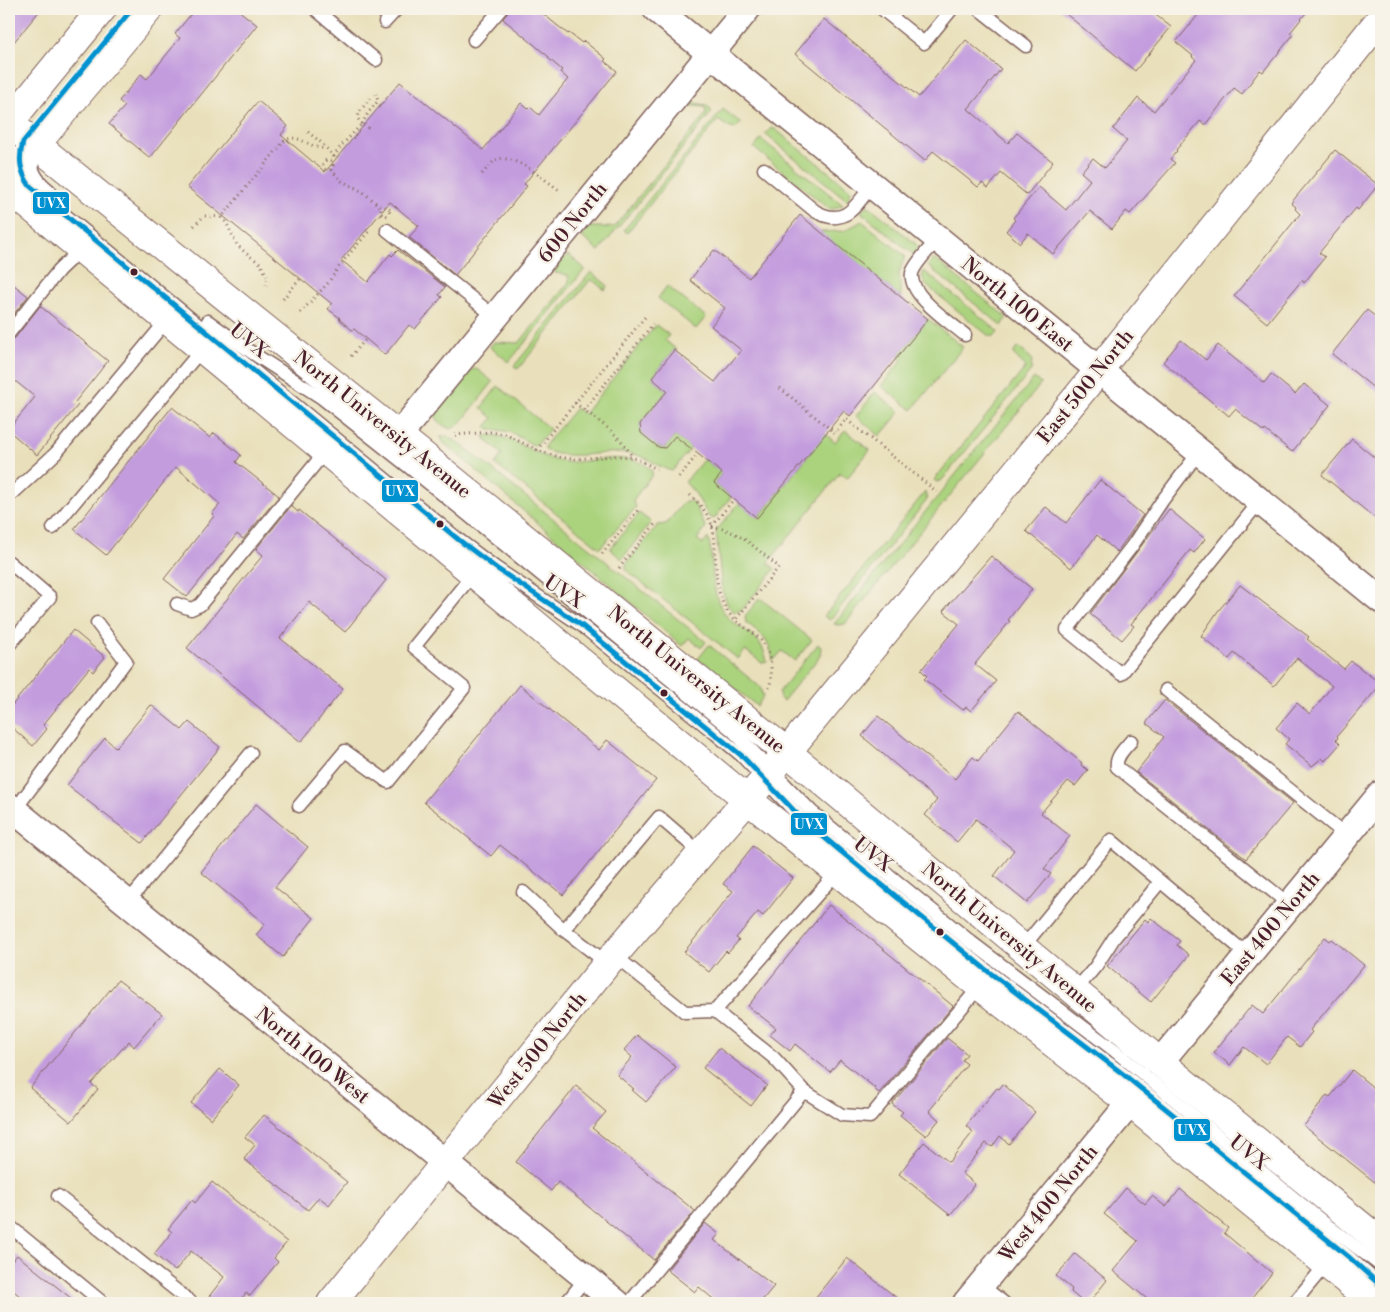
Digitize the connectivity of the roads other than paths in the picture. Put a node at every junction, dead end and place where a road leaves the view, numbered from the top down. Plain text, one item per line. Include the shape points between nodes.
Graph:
1 (102, 9) edge
2 (132, 9) edge
3 (148, 9) edge
4 (316, 9) edge
5 (397, 9) edge
6 (501, 9) edge
7 (656, 9) edge
8 (747, 9) edge
9 (882, 9) edge
10 (952, 9) edge
11 (979, 9) edge
12 (1381, 18) edge
13 (385, 22) dead end
14 (474, 40) dead end
15 (1026, 46) dead end
16 (710, 53) junction
17 (376, 60) dead end
18 (17, 141) edge
19 (764, 169) dead end
20 (872, 186) junction
21 (9, 189) edge
22 (383, 225) road end
23 (938, 239) junction
24 (81, 249) junction
25 (495, 317) junction
26 (167, 320) junction
27 (9, 333) edge
28 (965, 335) dead end
29 (202, 349) junction
30 (1099, 370) junction
31 (398, 436) junction
32 (324, 452) junction
33 (1199, 452) junction
34 (13, 494) dead end
35 (1260, 501) junction
36 (53, 528) dead end
37 (9, 562) edge
38 (473, 574) junction
39 (1381, 600) edge
40 (177, 604) dead end
41 (96, 623) dead end
42 (9, 645) edge
43 (1166, 690) dead end
44 (1131, 741) dead end
45 (251, 753) dead end
46 (774, 767) junction
47 (1381, 794) edge
48 (748, 800) junction
49 (299, 806) dead end
50 (11, 808) edge
51 (1347, 836) junction
52 (702, 854) junction
53 (838, 871) junction
54 (1160, 882) junction
55 (522, 892) dead end
56 (127, 903) junction
57 (1290, 905) junction
58 (564, 930) junction
59 (1023, 947) junction
60 (1248, 955) junction
61 (610, 959) junction
62 (980, 986) junction
63 (1075, 991) junction
64 (715, 1011) junction
65 (1160, 1062) junction
66 (804, 1091) junction
67 (1130, 1103) junction
68 (445, 1163) junction
69 (58, 1196) dead end
70 (9, 1232) edge
71 (1381, 1242) edge
72 (1327, 1263) junction
73 (1381, 1266) edge
74 (586, 1278) junction
75 (1381, 1286) edge
76 (974, 1294) edge
77 (103, 1303) edge
78 (192, 1303) edge
79 (331, 1303) edge
80 (566, 1303) edge
81 (617, 1303) edge
82 (629, 1303) edge
83 (1004, 1303) edge
84 (1294, 1303) edge
85 (1374, 1303) edge

1 - 18 main road
2 - 18 lane
3 - 18 main road
4 - 17 lane
5 - 13 lane
6 - 14 lane
7 - 16 street, North 100 East
8 - 16 street, 600 North
9 - 10 lane via 924,43
11 - 15 lane
12 - 30 main road, East 500 North
16 - 20 street, North 100 East
16 - 25 street, 600 North
18 - 31 main road, North University Avenue
18 - 46 lane, UVX via 31,159 34,174 42,186 207,320 337,409 722,721
18 - 46 lane, UVX via 24,178 38,192 459,540 588,631 727,743
19 - 20 lane via 815,211 834,218 844,216 856,206
20 - 23 street, North 100 East
21 - 24 main road
22 - 25 lane
23 - 28 lane via 915,267 913,285 922,298
23 - 30 street, North 100 East
24 - 26 main road
24 - 27 lane via 59,270
25 - 31 street, 600 North
26 - 29 main road
26 - 34 lane via 56,453
29 - 32 main road
29 - 36 lane
30 - 33 street, North 100 East
30 - 46 main road, East 500 North
31 - 46 main road, North University Avenue
32 - 38 main road
32 - 40 lane via 200,605 191,609
33 - 35 street, North 100 East
33 - 35 lane via 1067,630 1121,674
35 - 39 street, North 100 East
37 - 42 lane via 50,597
38 - 48 main road
38 - 49 lane via 414,647 464,688 388,782 345,751
41 - 50 lane via 126,661
43 - 51 lane
44 - 57 lane via 1119,757 1117,767
45 - 56 lane
46 - 48 main road, East 500 North
46 - 59 main road, North University Avenue
46 - 73 lane, UVX via 812,812
46 - 75 lane, UVX via 799,816 831,844 985,969 1123,1074
47 - 51 street, East 400 North
48 - 52 main road, West 500 North
48 - 53 main road
50 - 56 street, North 100 West
51 - 57 street, East 400 North
52 - 58 lane via 659,818
52 - 61 main road, West 500 North
53 - 62 main road
53 - 64 lane
54 - 59 lane via 1111,840
54 - 60 lane
54 - 63 lane
55 - 58 lane
56 - 68 street, North 100 West
57 - 60 street, East 400 North
58 - 61 lane
59 - 63 main road, North University Avenue
60 - 65 street, East 400 North
61 - 64 lane via 685,1012
61 - 68 main road, West 500 North
62 - 66 lane via 870,1117 842,1115
62 - 67 main road
63 - 65 main road, North University Avenue
64 - 66 lane via 774,1058
65 - 71 main road, North University Avenue
66 - 82 lane
67 - 72 main road
67 - 76 street, West 400 North
68 - 74 street, North 100 West
68 - 79 main road, West 500 North
69 - 78 lane
70 - 77 lane via 12,1228
72 - 84 lane
72 - 85 main road
74 - 80 lane
74 - 81 street, North 100 West
76 - 83 lane

